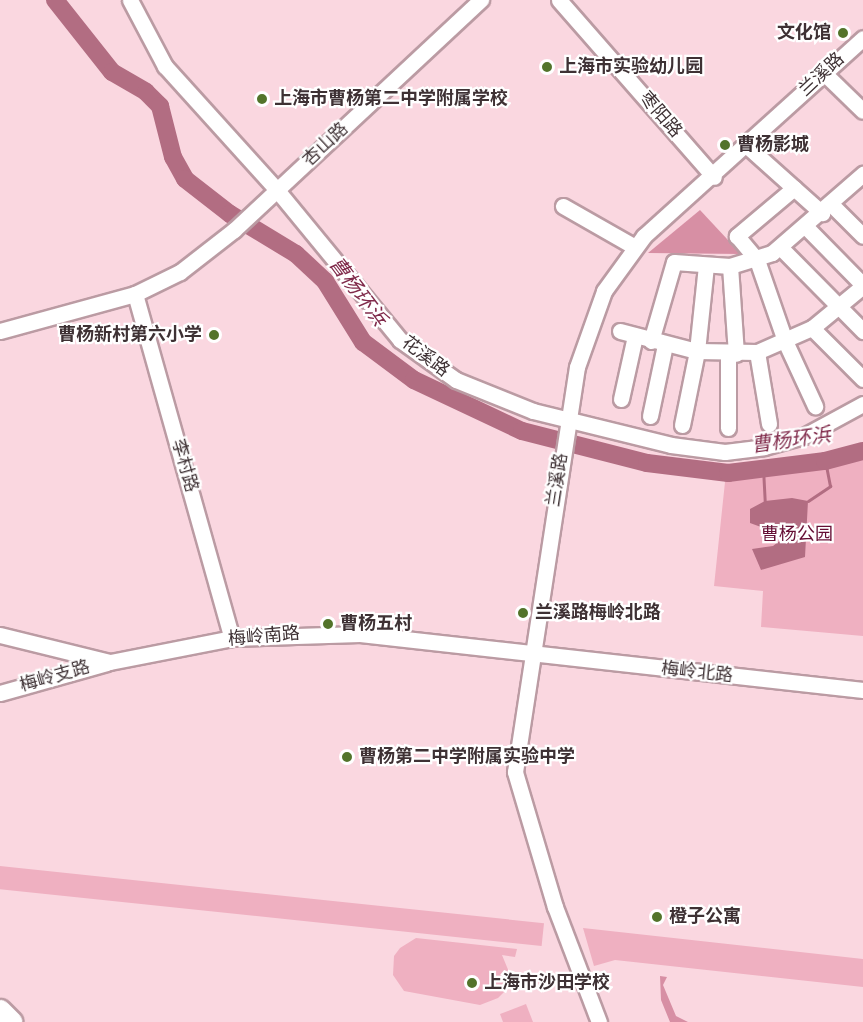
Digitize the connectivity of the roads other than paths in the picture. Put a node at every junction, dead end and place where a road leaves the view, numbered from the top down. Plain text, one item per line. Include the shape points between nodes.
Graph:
1 (130, 0) edge
2 (481, 0) edge
3 (559, 0) edge
4 (863, 38) edge
5 (824, 73) junction
6 (863, 111) edge
7 (747, 146) junction
8 (714, 177) junction
9 (860, 182) edge
10 (794, 188) junction
11 (277, 190) junction
12 (563, 206) dead end
13 (826, 208) junction
14 (806, 227) junction
15 (863, 236) edge
16 (635, 248) junction
17 (781, 248) junction
18 (758, 260) junction
19 (706, 266) junction
20 (730, 266) junction
21 (863, 286) edge
22 (135, 294) junction
23 (839, 307) junction
24 (812, 328) junction
25 (0, 331) edge
26 (863, 331) edge
27 (620, 332) dead end
28 (635, 336) junction
29 (786, 341) junction
30 (658, 343) junction
31 (697, 351) junction
32 (757, 352) junction
33 (732, 354) junction
34 (863, 379) edge
35 (621, 399) dead end
36 (863, 404) edge
37 (815, 406) dead end
38 (650, 416) dead end
39 (769, 424) dead end
40 (682, 425) dead end
41 (567, 426) junction
42 (728, 428) dead end
43 (0, 635) edge
44 (232, 638) junction
45 (531, 656) junction
46 (110, 662) junction
47 (863, 690) edge
48 (0, 693) edge
49 (0, 1011) edge
50 (10, 1022) edge
51 (599, 1022) edge

1 - 11 street, 花溪路 via 165,66
2 - 11 street, 杏山路
3 - 8 street, 枣阳路
4 - 5 street, 兰溪路
5 - 6 street
5 - 7 street, 兰溪路
7 - 8 street, 兰溪路
7 - 10 street
8 - 16 street, 兰溪路
9 - 13 street
10 - 13 street
10 - 18 street via 737,236
11 - 22 street, 杏山路 via 180,272
11 - 41 street, 花溪路 via 400,340 456,380
12 - 16 street
13 - 14 street
13 - 15 street
14 - 17 street
14 - 21 street
16 - 41 street, 兰溪路 via 604,291 590,321
17 - 18 street
17 - 23 street
18 - 20 street
18 - 29 street
19 - 20 street
19 - 30 street via 675,262
19 - 31 street
20 - 33 street
21 - 23 street
22 - 25 street
22 - 44 street, 李村路
23 - 24 street
23 - 26 street
24 - 29 street
24 - 34 street
27 - 28 street
28 - 30 street
28 - 35 street
29 - 32 street
29 - 37 street
30 - 31 street
30 - 38 street
31 - 33 street
31 - 40 street
32 - 33 street
32 - 39 street
33 - 42 street
36 - 41 street, 花溪路 via 804,436 747,451 671,445
41 - 45 street, 兰溪路
43 - 46 street, 梅岭南路
44 - 45 street, 梅岭南路 via 350,633
44 - 46 street, 梅岭南路
45 - 47 street, 梅岭北路
45 - 51 street, 兰溪路 via 515,772 555,907
46 - 48 street, 梅岭支路
49 - 50 highway

